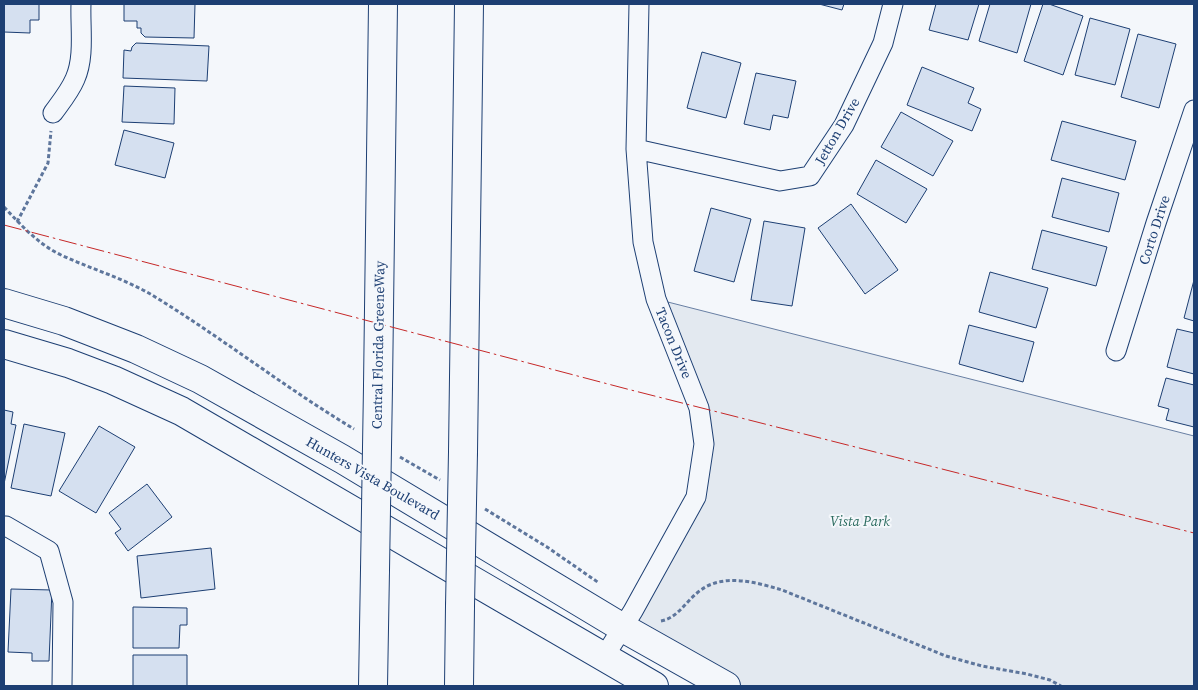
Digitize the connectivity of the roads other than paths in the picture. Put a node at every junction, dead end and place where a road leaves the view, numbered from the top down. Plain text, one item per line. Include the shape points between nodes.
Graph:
1 (81, 4) edge
2 (383, 4) edge
3 (469, 4) edge
4 (639, 4) edge
5 (893, 4) edge
6 (1194, 110) edge
7 (53, 113) road end
8 (636, 149) junction
9 (4, 303) edge
10 (4, 344) edge
11 (1116, 351) dead end
12 (4, 526) edge
13 (628, 619) junction
14 (604, 657) junction
15 (62, 686) edge
16 (373, 686) edge
17 (459, 686) edge
18 (654, 686) edge
19 (726, 686) edge

1 - 7 street via 76,78
2 - 16 main road, Central Florida GreeneWay, bridge
3 - 17 main road, bridge
4 - 8 street, Tacon Drive
5 - 8 street, Jetton Drive via 883,43 844,125 810,176 780,181
6 - 11 street, Corto Drive
8 - 13 street, Tacon Drive via 643,242 656,299 699,408 704,444 696,497
9 - 13 main road, Hunters Vista Boulevard via 64,321 136,349 200,380
10 - 14 main road via 113,380 181,411
12 - 15 street via 49,551 63,602
13 - 14 street, Tacon Drive
13 - 19 main road, Hunters Vista Boulevard
14 - 18 main road

